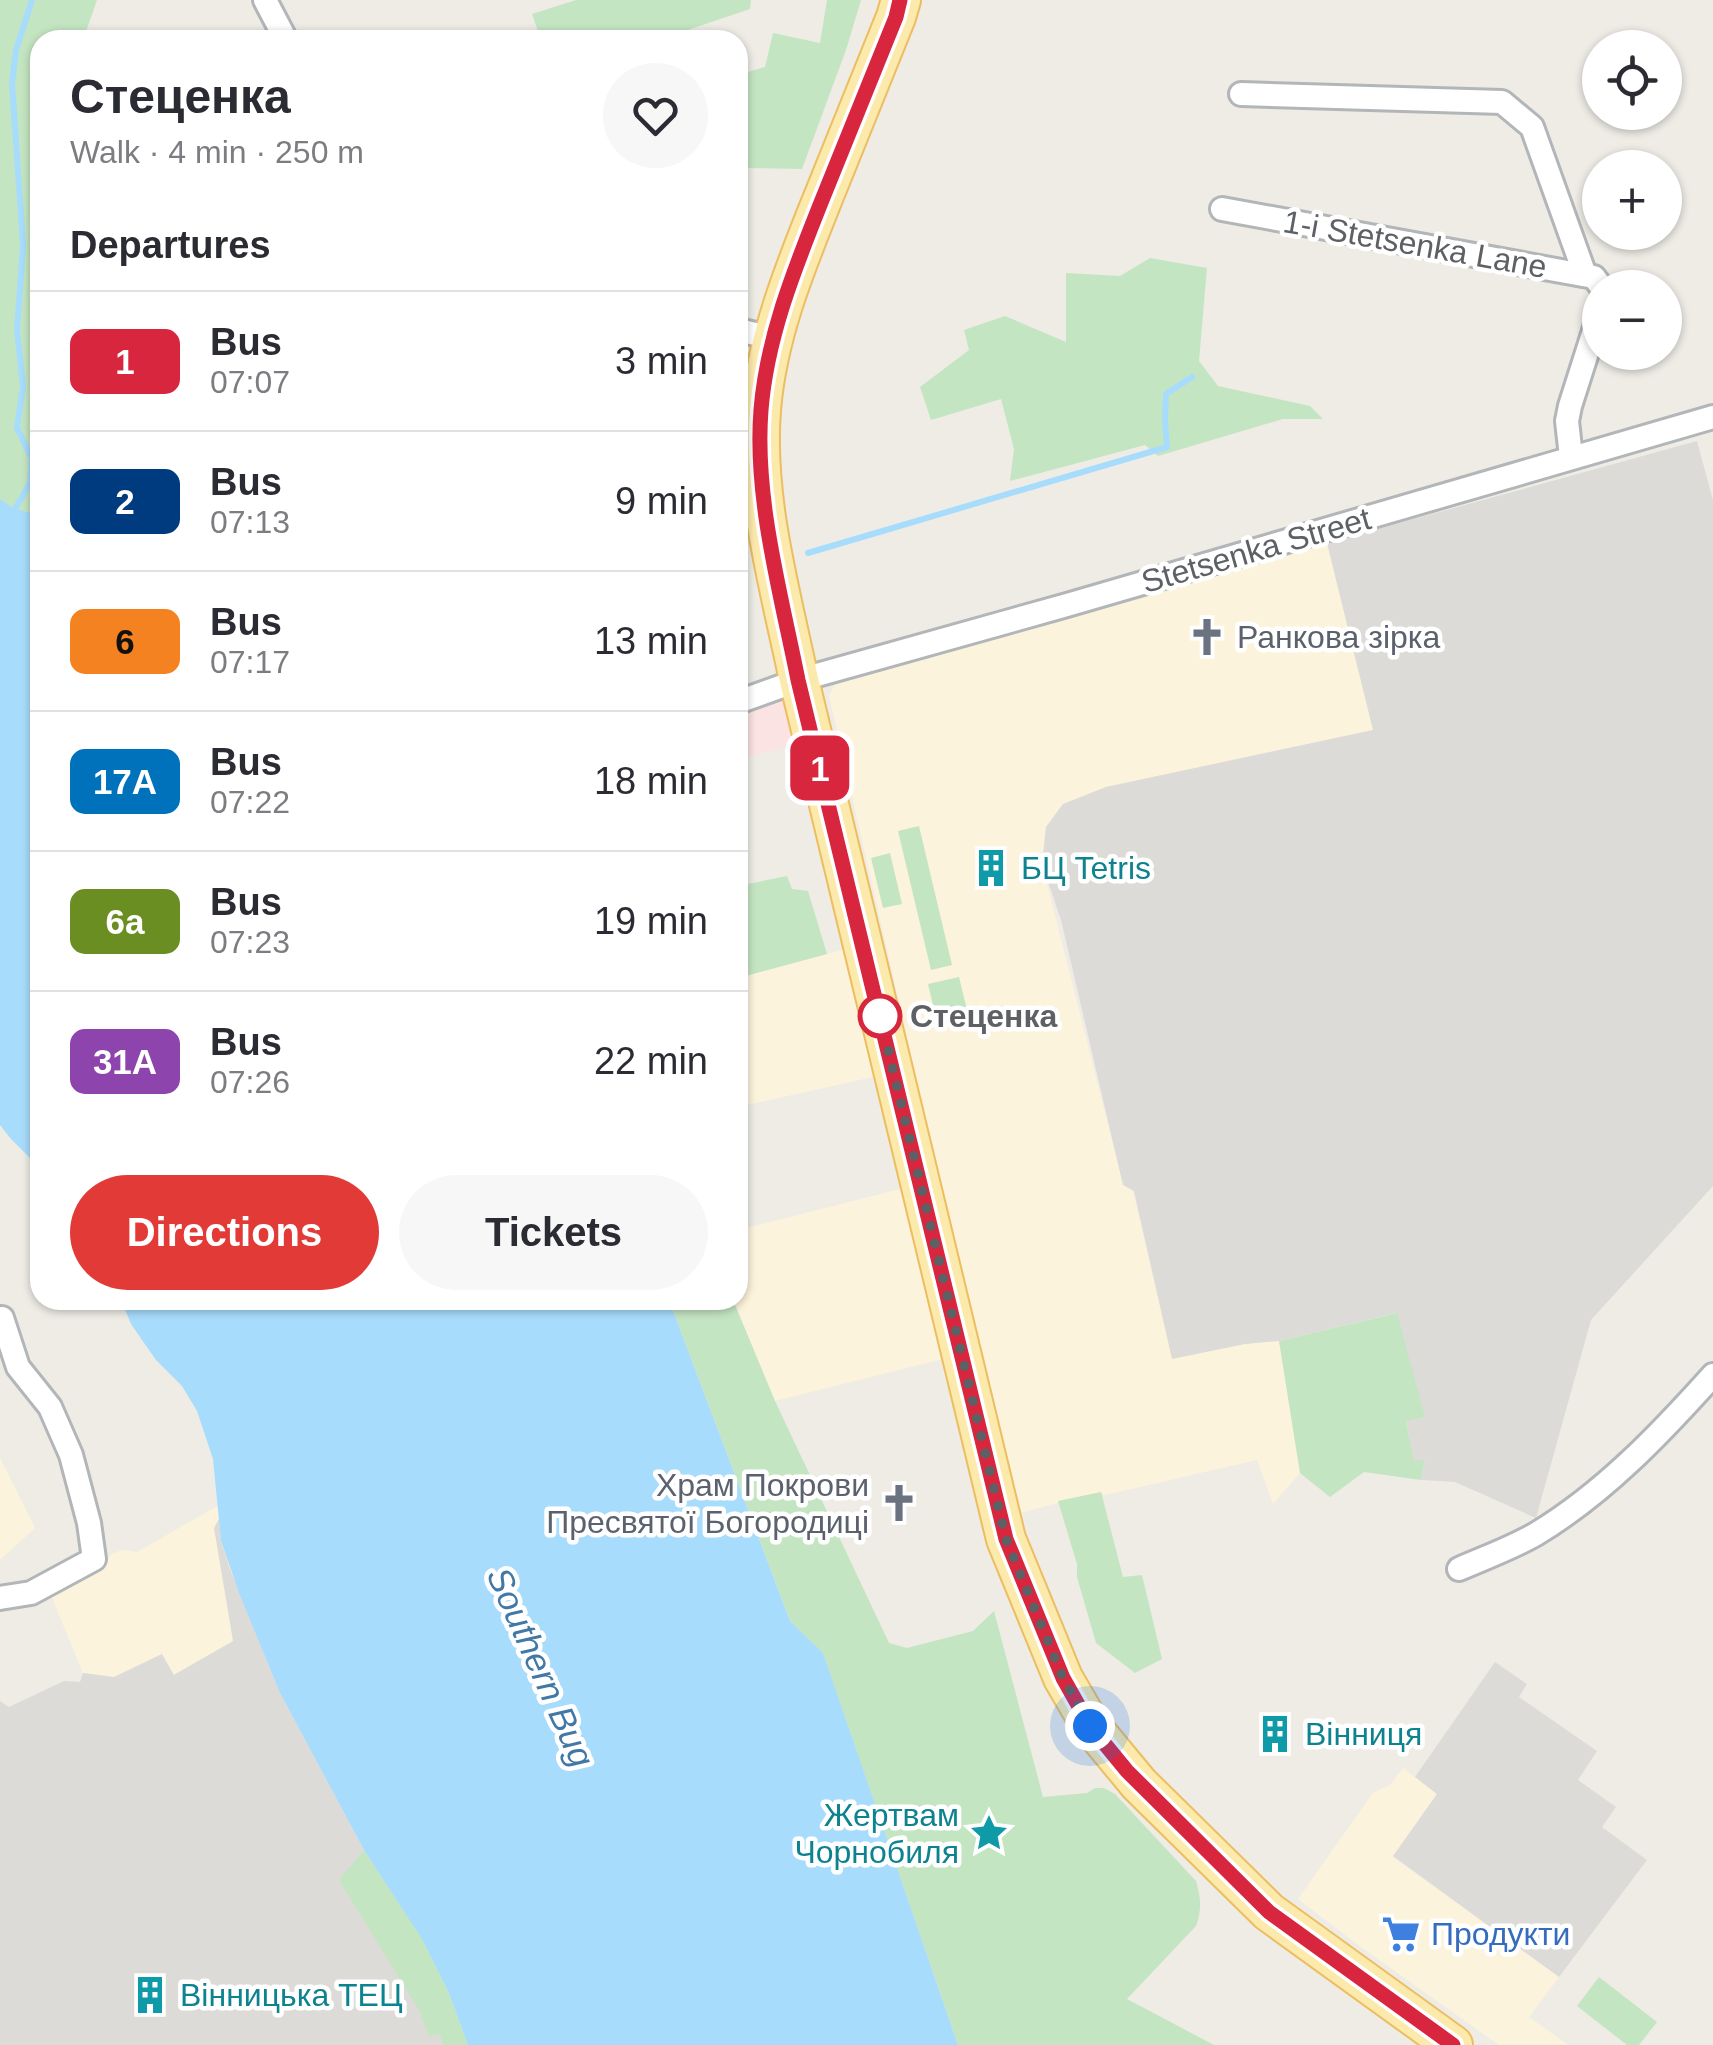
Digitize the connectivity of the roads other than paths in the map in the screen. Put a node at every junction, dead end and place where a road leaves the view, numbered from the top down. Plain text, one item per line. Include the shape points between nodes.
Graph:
1 (265, 0) edge
2 (900, 0) edge
3 (281, 30) edge
4 (1241, 94) dead end
5 (1222, 208) dead end
6 (1588, 270) edge
7 (1582, 280) edge
8 (755, 334) edge
9 (1582, 368) edge
10 (1713, 418) edge
11 (1571, 457) junction
12 (798, 680) junction
13 (748, 698) edge
14 (2, 1318) edge
15 (1713, 1376) edge
16 (1459, 1569) dead end
17 (0, 1598) edge
18 (1454, 2045) edge

1 - 3 street
2 - 8 main road via 790,281
4 - 6 street via 1502,102 1532,127
5 - 7 street, 1-i Stetsenka Lane
8 - 12 main road via 762,478
9 - 11 street via 1567,421
10 - 11 street, Stetsenka Street
11 - 12 street, Stetsenka Street
12 - 13 street, Stetsenka Street
12 - 18 main road via 1006,1539 1063,1678 1127,1771 1269,1912
14 - 17 street via 18,1367 50,1408 71,1455 94,1559 31,1593
15 - 16 street via 1605,1485 1534,1535

